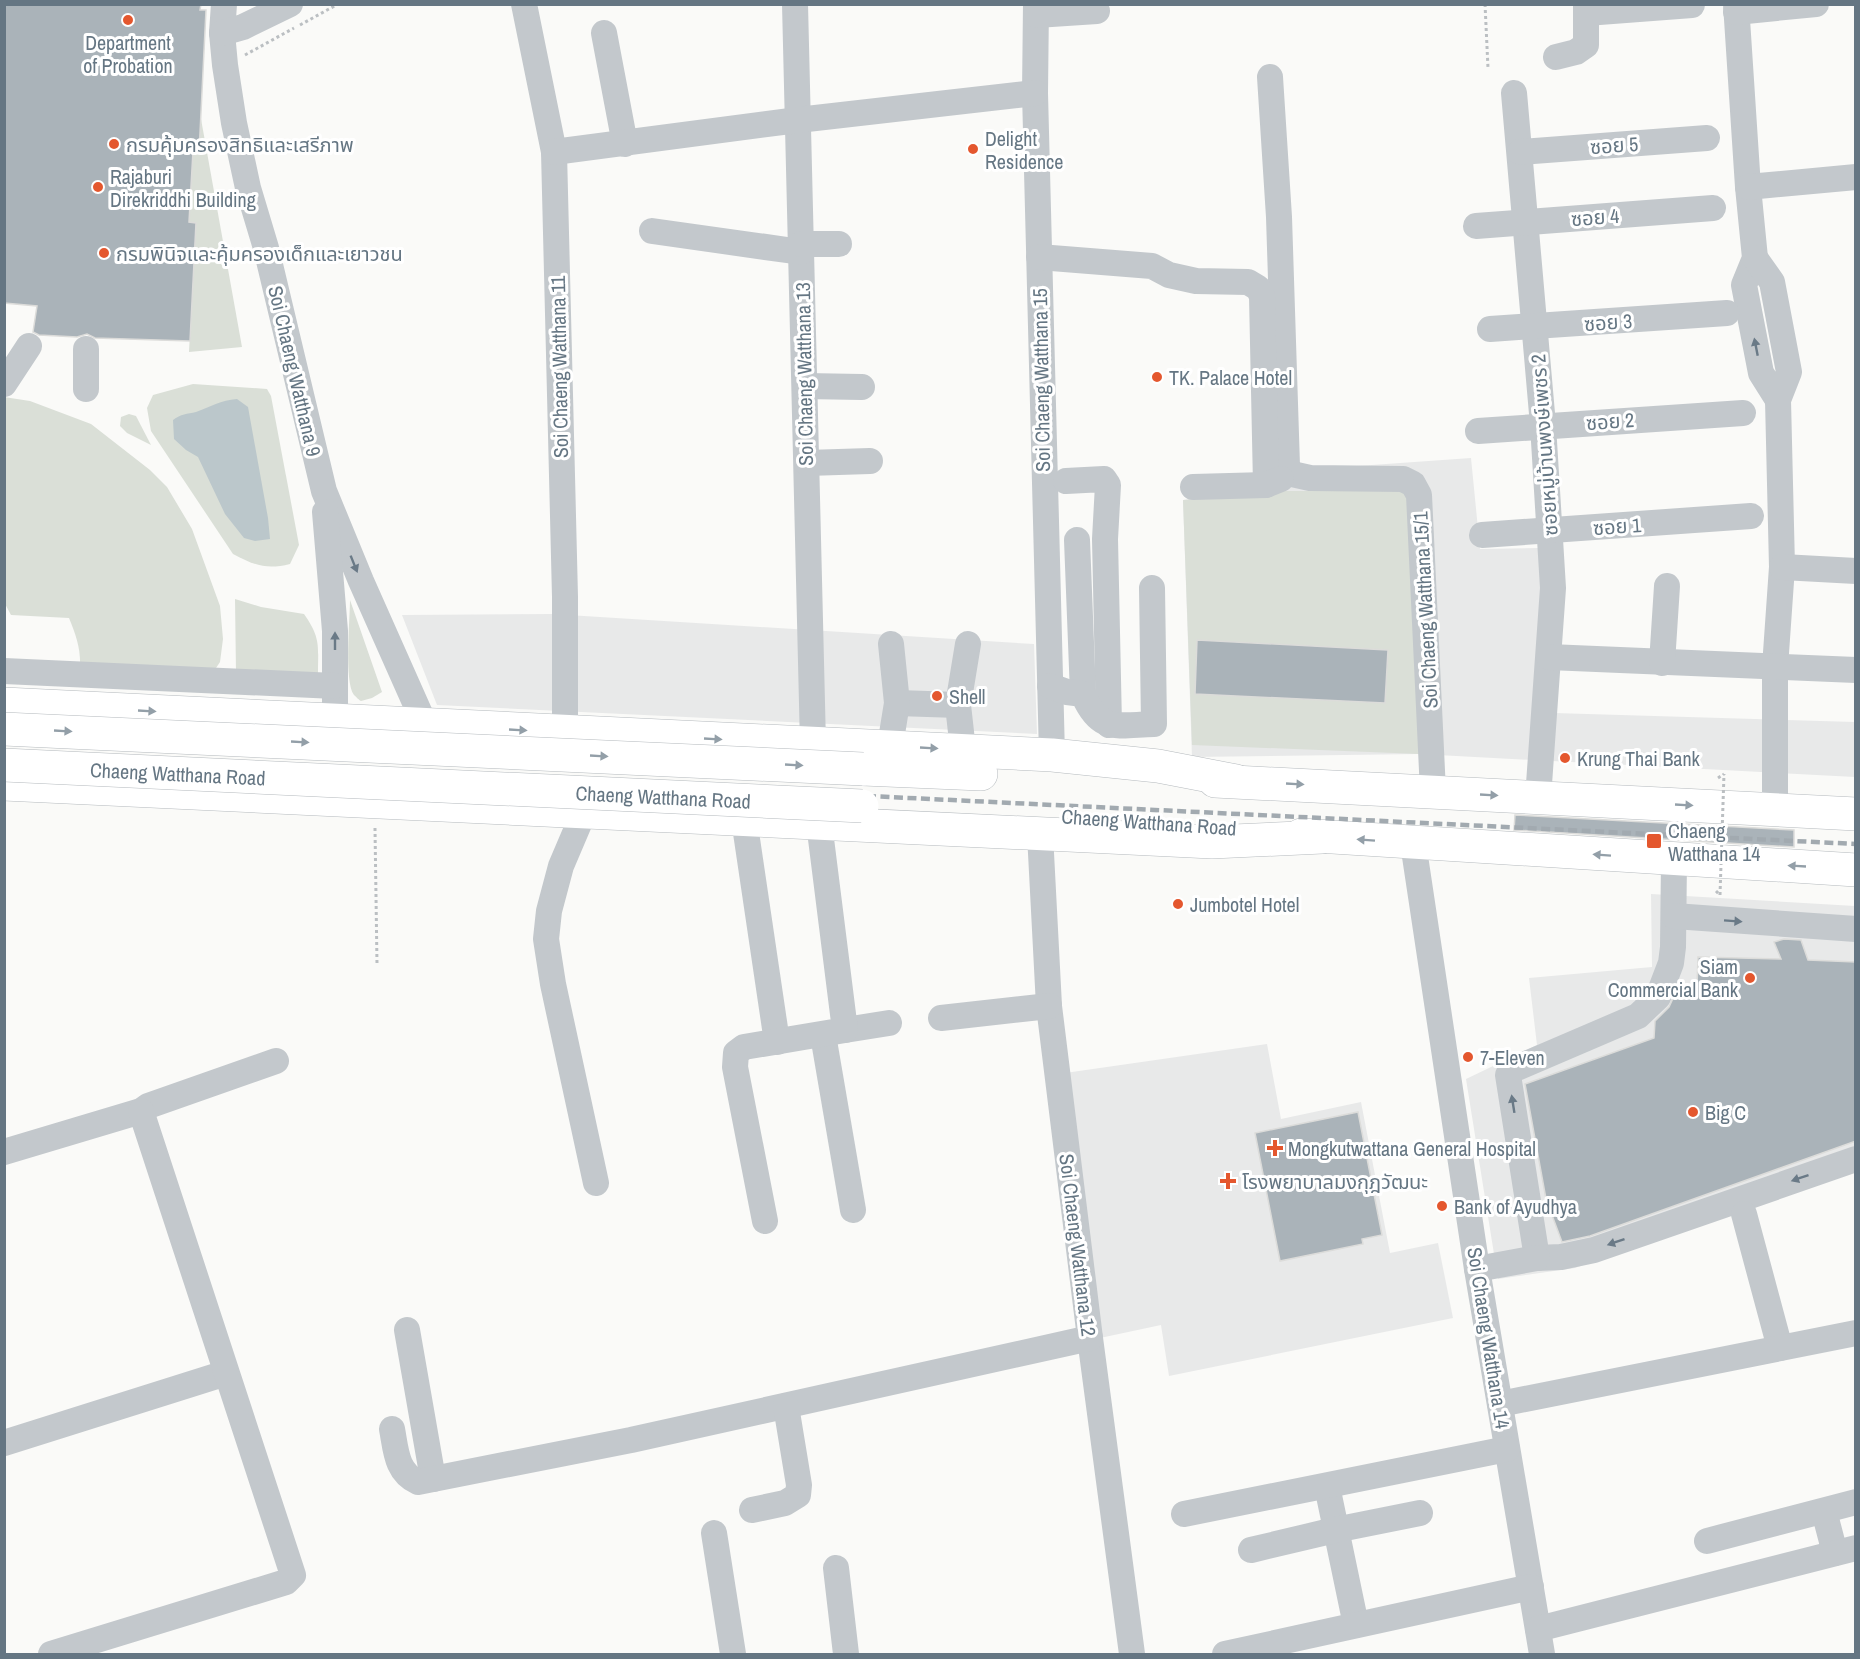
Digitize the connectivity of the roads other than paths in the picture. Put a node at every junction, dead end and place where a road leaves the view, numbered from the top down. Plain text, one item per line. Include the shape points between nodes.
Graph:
1 (224, 4) edge
2 (290, 4) edge
3 (524, 4) edge
4 (795, 4) edge
5 (1816, 4) edge
6 (1692, 5) edge
7 (1586, 8) edge
8 (1736, 8) edge
9 (1036, 10) edge
10 (1096, 11) dead end
11 (222, 33) junction
12 (603, 33) dead end
13 (1556, 57) dead end
14 (1270, 77) dead end
15 (1035, 93) junction
16 (1514, 93) dead end
17 (798, 120) junction
18 (1707, 138) dead end
19 (625, 144) junction
20 (554, 152) junction
21 (1520, 152) junction
22 (1856, 177) edge
23 (1748, 187) junction
24 (1713, 208) dead end
25 (1526, 221) junction
26 (1476, 226) dead end
27 (652, 231) dead end
28 (839, 244) dead end
29 (801, 248) junction
30 (1039, 257) junction
31 (1727, 313) dead end
32 (1535, 327) junction
33 (1490, 329) dead end
34 (29, 346) dead end
35 (86, 349) dead end
36 (4, 384) edge
37 (805, 386) junction
38 (862, 387) dead end
39 (86, 389) dead end
40 (1743, 413) dead end
41 (1543, 425) junction
42 (1478, 431) dead end
43 (870, 461) dead end
44 (807, 463) junction
45 (1292, 474) junction
46 (1066, 482) dead end
47 (1266, 485) junction
48 (1193, 487) dead end
49 (324, 491) junction
50 (1752, 516) dead end
51 (1551, 531) junction
52 (1045, 534) junction
53 (1482, 535) dead end
54 (1105, 539) junction
55 (1077, 540) junction
56 (1782, 567) junction
57 (1856, 571) edge
58 (1667, 586) dead end
59 (1152, 588) dead end
60 (891, 644) dead end
61 (968, 644) dead end
62 (1549, 657) junction
63 (1662, 663) junction
64 (1776, 667) junction
65 (1856, 670) edge
66 (4, 671) edge
67 (335, 686) junction
68 (1050, 686) junction
69 (1083, 694) junction
70 (897, 702) junction
71 (4, 704) edge
72 (958, 705) junction
73 (242, 716) junction
74 (334, 721) junction
75 (425, 725) junction
76 (1109, 725) junction
77 (466, 727) junction
78 (4, 729) edge
79 (565, 732) junction
80 (813, 744) junction
81 (890, 746) junction
82 (963, 750) junction
83 (1052, 755) junction
84 (4, 765) edge
85 (1236, 781) junction
86 (4, 784) edge
87 (1433, 792) junction
88 (230, 796) junction
89 (1538, 798) junction
90 (331, 800) junction
91 (468, 806) junction
92 (1775, 809) junction
93 (584, 812) junction
94 (1856, 814) edge
95 (744, 819) junction
96 (819, 823) junction
97 (1041, 834) junction
98 (1322, 837) junction
99 (1413, 843) junction
100 (1674, 860) junction
101 (1856, 870) edge
102 (1674, 916) junction
103 (1856, 929) edge
104 (1048, 1006) junction
105 (941, 1018) dead end
106 (889, 1023) dead end
107 (834, 1033) junction
108 (777, 1042) junction
109 (276, 1061) dead end
110 (141, 1111) junction
111 (4, 1152) edge
112 (1856, 1159) edge
113 (596, 1183) dead end
114 (853, 1210) dead end
115 (1744, 1214) dead end
116 (765, 1221) dead end
117 (1537, 1258) junction
118 (1477, 1269) junction
119 (407, 1330) dead end
120 (1856, 1333) edge
121 (1090, 1338) junction
122 (1780, 1348) junction
123 (226, 1373) junction
124 (1500, 1404) junction
125 (786, 1406) junction
126 (392, 1429) dead end
127 (4, 1443) edge
128 (1508, 1449) junction
129 (434, 1479) junction
130 (1327, 1486) junction
131 (1856, 1502) edge
132 (752, 1510) dead end
133 (1824, 1511) junction
134 (1420, 1513) dead end
135 (1184, 1514) dead end
136 (1335, 1530) junction
137 (714, 1533) dead end
138 (1707, 1541) dead end
139 (1251, 1550) dead end
140 (1845, 1551) edge
141 (836, 1568) dead end
142 (1531, 1587) junction
143 (1356, 1625) junction
144 (1538, 1629) junction
145 (1271, 1650) edge
146 (51, 1654) edge
147 (733, 1654) edge
148 (846, 1654) edge
149 (1132, 1654) edge
150 (1225, 1654) edge
151 (1542, 1654) edge

1 - 11 street, Soi Chaeng Watthana 9
2 - 11 street
3 - 20 street, Soi Chaeng Watthana 11
4 - 17 street, Soi Chaeng Watthana 13
5 - 8 street
6 - 7 street
7 - 13 street via 1586,45
8 - 23 street
9 - 10 street
9 - 15 street, Soi Chaeng Watthana 15
11 - 49 street, Soi Chaeng Watthana 9 via 234,123 248,188
12 - 19 street
14 - 45 street via 1287,466
15 - 17 street
15 - 30 street, Soi Chaeng Watthana 15
16 - 21 street, ซอยหมู่บ้านพงษ์เพชร 2
17 - 19 street
17 - 29 street, Soi Chaeng Watthana 13
18 - 21 street, ซอย 5
19 - 20 street
20 - 79 street, Soi Chaeng Watthana 11
21 - 25 street, ซอยหมู่บ้านพงษ์เพชร 2
22 - 23 street
23 - 56 street via 1755,258 1744,285 1761,373 1778,400
24 - 25 street, ซอย 4
25 - 26 street, ซอย 4
25 - 32 street, ซอยหมู่บ้านพงษ์เพชร 2
27 - 29 street
28 - 29 street
29 - 37 street, Soi Chaeng Watthana 13
30 - 47 street via 1152,266 1169,275 1196,281 1245,282 1258,288 1262,296
30 - 52 street, Soi Chaeng Watthana 15
31 - 32 street, ซอย 3
32 - 33 street, ซอย 3
32 - 41 street, ซอยหมู่บ้านพงษ์เพชร 2
34 - 36 street
35 - 39 street
37 - 38 street
37 - 44 street, Soi Chaeng Watthana 13
40 - 41 street, ซอย 2
41 - 42 street, ซอย 2
41 - 51 street, ซอยหมู่บ้านพงษ์เพชร 2
43 - 44 street
44 - 80 street, Soi Chaeng Watthana 13
45 - 47 street
45 - 87 street, Soi Chaeng Watthana 15/1 via 1310,478 1403,479 1413,484 1419,495
46 - 54 street via 1104,480 1108,486
47 - 48 street
67 -> 49 street, Soi Chaeng Watthana 9 via 335,631
49 -> 75 street, Soi Chaeng Watthana 9
50 - 51 street, ซอย 1
51 - 53 street, ซอย 1
51 - 62 street, ซอยหมู่บ้านพงษ์เพชร 2
52 - 55 street
52 - 68 street, Soi Chaeng Watthana 15
54 - 55 street
54 - 76 street
55 - 69 street
56 - 57 street
56 - 64 street
58 - 63 street
59 - 76 street via 1154,724
60 - 70 street
61 - 72 street
62 - 63 street
62 - 89 street, ซอยหมู่บ้านพงษ์เพชร 2
63 - 64 street
64 - 65 street
64 - 92 street
66 - 67 street
67 - 74 street, Soi Chaeng Watthana 9
68 - 69 street
68 - 83 street, Soi Chaeng Watthana 15
69 - 76 street via 1095,717
70 - 72 street
70 - 81 street
71 -> 73 main road, Chaeng Watthana Road
72 - 82 street
73 - 74 main road, Chaeng Watthana Road
73 - 88 main road via 257,724 264,736 266,754 250,782
74 - 75 main road, Chaeng Watthana Road
74 - 90 main road
75 - 77 main road, Chaeng Watthana Road
77 -> 79 main road, Chaeng Watthana Road
77 - 91 main road via 451,736 444,777 450,791
78 -> 85 main road, Chaeng Watthana Road, bridge via 1069,778
79 -> 80 main road, Chaeng Watthana Road
80 - 81 main road, Chaeng Watthana Road
81 -> 82 main road, Chaeng Watthana Road
82 - 83 main road, Chaeng Watthana Road
83 - 85 main road, Chaeng Watthana Road via 1158,766
84 - 98 main road, Chaeng Watthana Road, bridge via 1210,824
85 -> 87 main road, Chaeng Watthana Road
86 - 88 main road, Chaeng Watthana Road
87 -> 89 main road, Chaeng Watthana Road
88 - 90 main road, Chaeng Watthana Road
89 -> 92 main road, Chaeng Watthana Road
90 - 91 main road, Chaeng Watthana Road
91 - 93 main road, Chaeng Watthana Road
92 - 94 main road, Chaeng Watthana Road
93 - 95 main road, Chaeng Watthana Road
93 - 113 street via 561,866 546,939
95 - 96 main road, Chaeng Watthana Road
95 - 108 street
96 - 97 main road, Chaeng Watthana Road
96 - 107 street
97 - 98 main road, Chaeng Watthana Road via 1212,842
97 - 104 street, Soi Chaeng Watthana 12
99 -> 98 main road, Chaeng Watthana Road
100 -> 99 main road, Chaeng Watthana Road
99 - 118 street, Soi Chaeng Watthana 14
101 -> 100 main road, Chaeng Watthana Road
100 - 102 street
102 -> 103 street
117 -> 102 street via 1509,1074 1648,1008 1658,997 1671,963
104 - 105 street
104 - 121 street, Soi Chaeng Watthana 12
106 - 107 street
107 - 108 street
107 - 114 street
108 - 116 street via 744,1047 736,1053 735,1067
109 - 110 street
110 - 111 street
110 - 123 street
112 -> 117 street via 1594,1250
115 - 122 street
117 - 118 street
118 - 124 street, Soi Chaeng Watthana 14
119 - 129 street
120 - 122 street
121 - 125 street
121 - 149 street, Soi Chaeng Watthana 12
122 - 124 street
123 - 127 street
123 - 146 street via 293,1575 286,1582
124 - 128 street, Soi Chaeng Watthana 14
125 - 129 street
125 - 132 street via 798,1495 785,1503
126 - 129 street via 399,1464 406,1477 418,1482
128 - 130 street
128 - 142 street, Soi Chaeng Watthana 14
130 - 135 street
130 - 136 street
131 - 133 street
133 - 138 street
133 - 140 street
134 - 136 street
136 - 139 street
136 - 143 street
137 - 147 street
140 - 144 street
141 - 148 street
142 - 143 street
142 - 144 street, Soi Chaeng Watthana 14
143 - 145 street
144 - 151 street, Soi Chaeng Watthana 14
145 - 150 street

